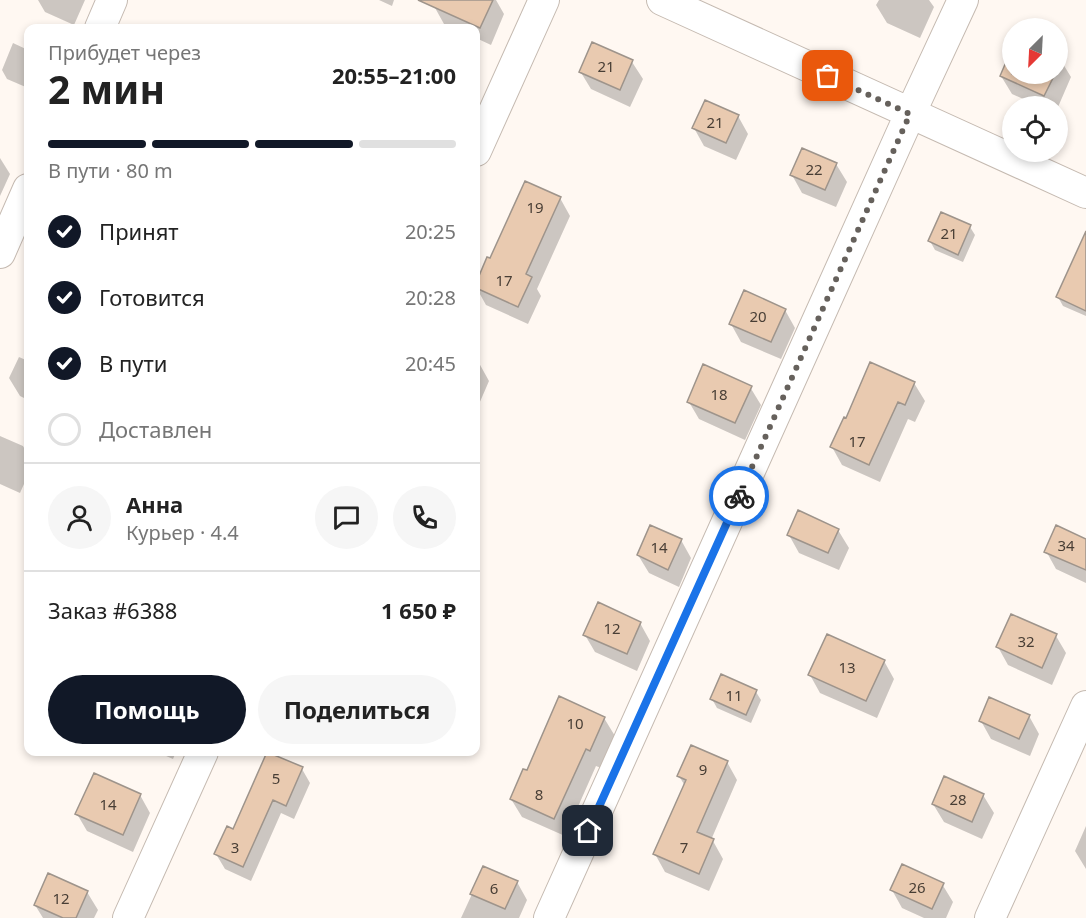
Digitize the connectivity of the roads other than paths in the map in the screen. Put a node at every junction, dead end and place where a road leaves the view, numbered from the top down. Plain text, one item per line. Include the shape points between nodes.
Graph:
1 (112, 0) edge
2 (544, 0) edge
3 (662, 0) edge
4 (963, 0) edge
5 (102, 24) edge
6 (910, 114) junction
7 (480, 142) edge
8 (1086, 193) edge
9 (24, 198) edge
10 (0, 253) edge
11 (1086, 706) edge
12 (201, 756) edge
13 (128, 918) edge
14 (549, 918) edge
15 (990, 918) edge

1 - 5 street
2 - 7 street
3 - 6 street
4 - 6 street
6 - 8 street
6 - 14 street
9 - 10 street
11 - 15 street
12 - 13 street

